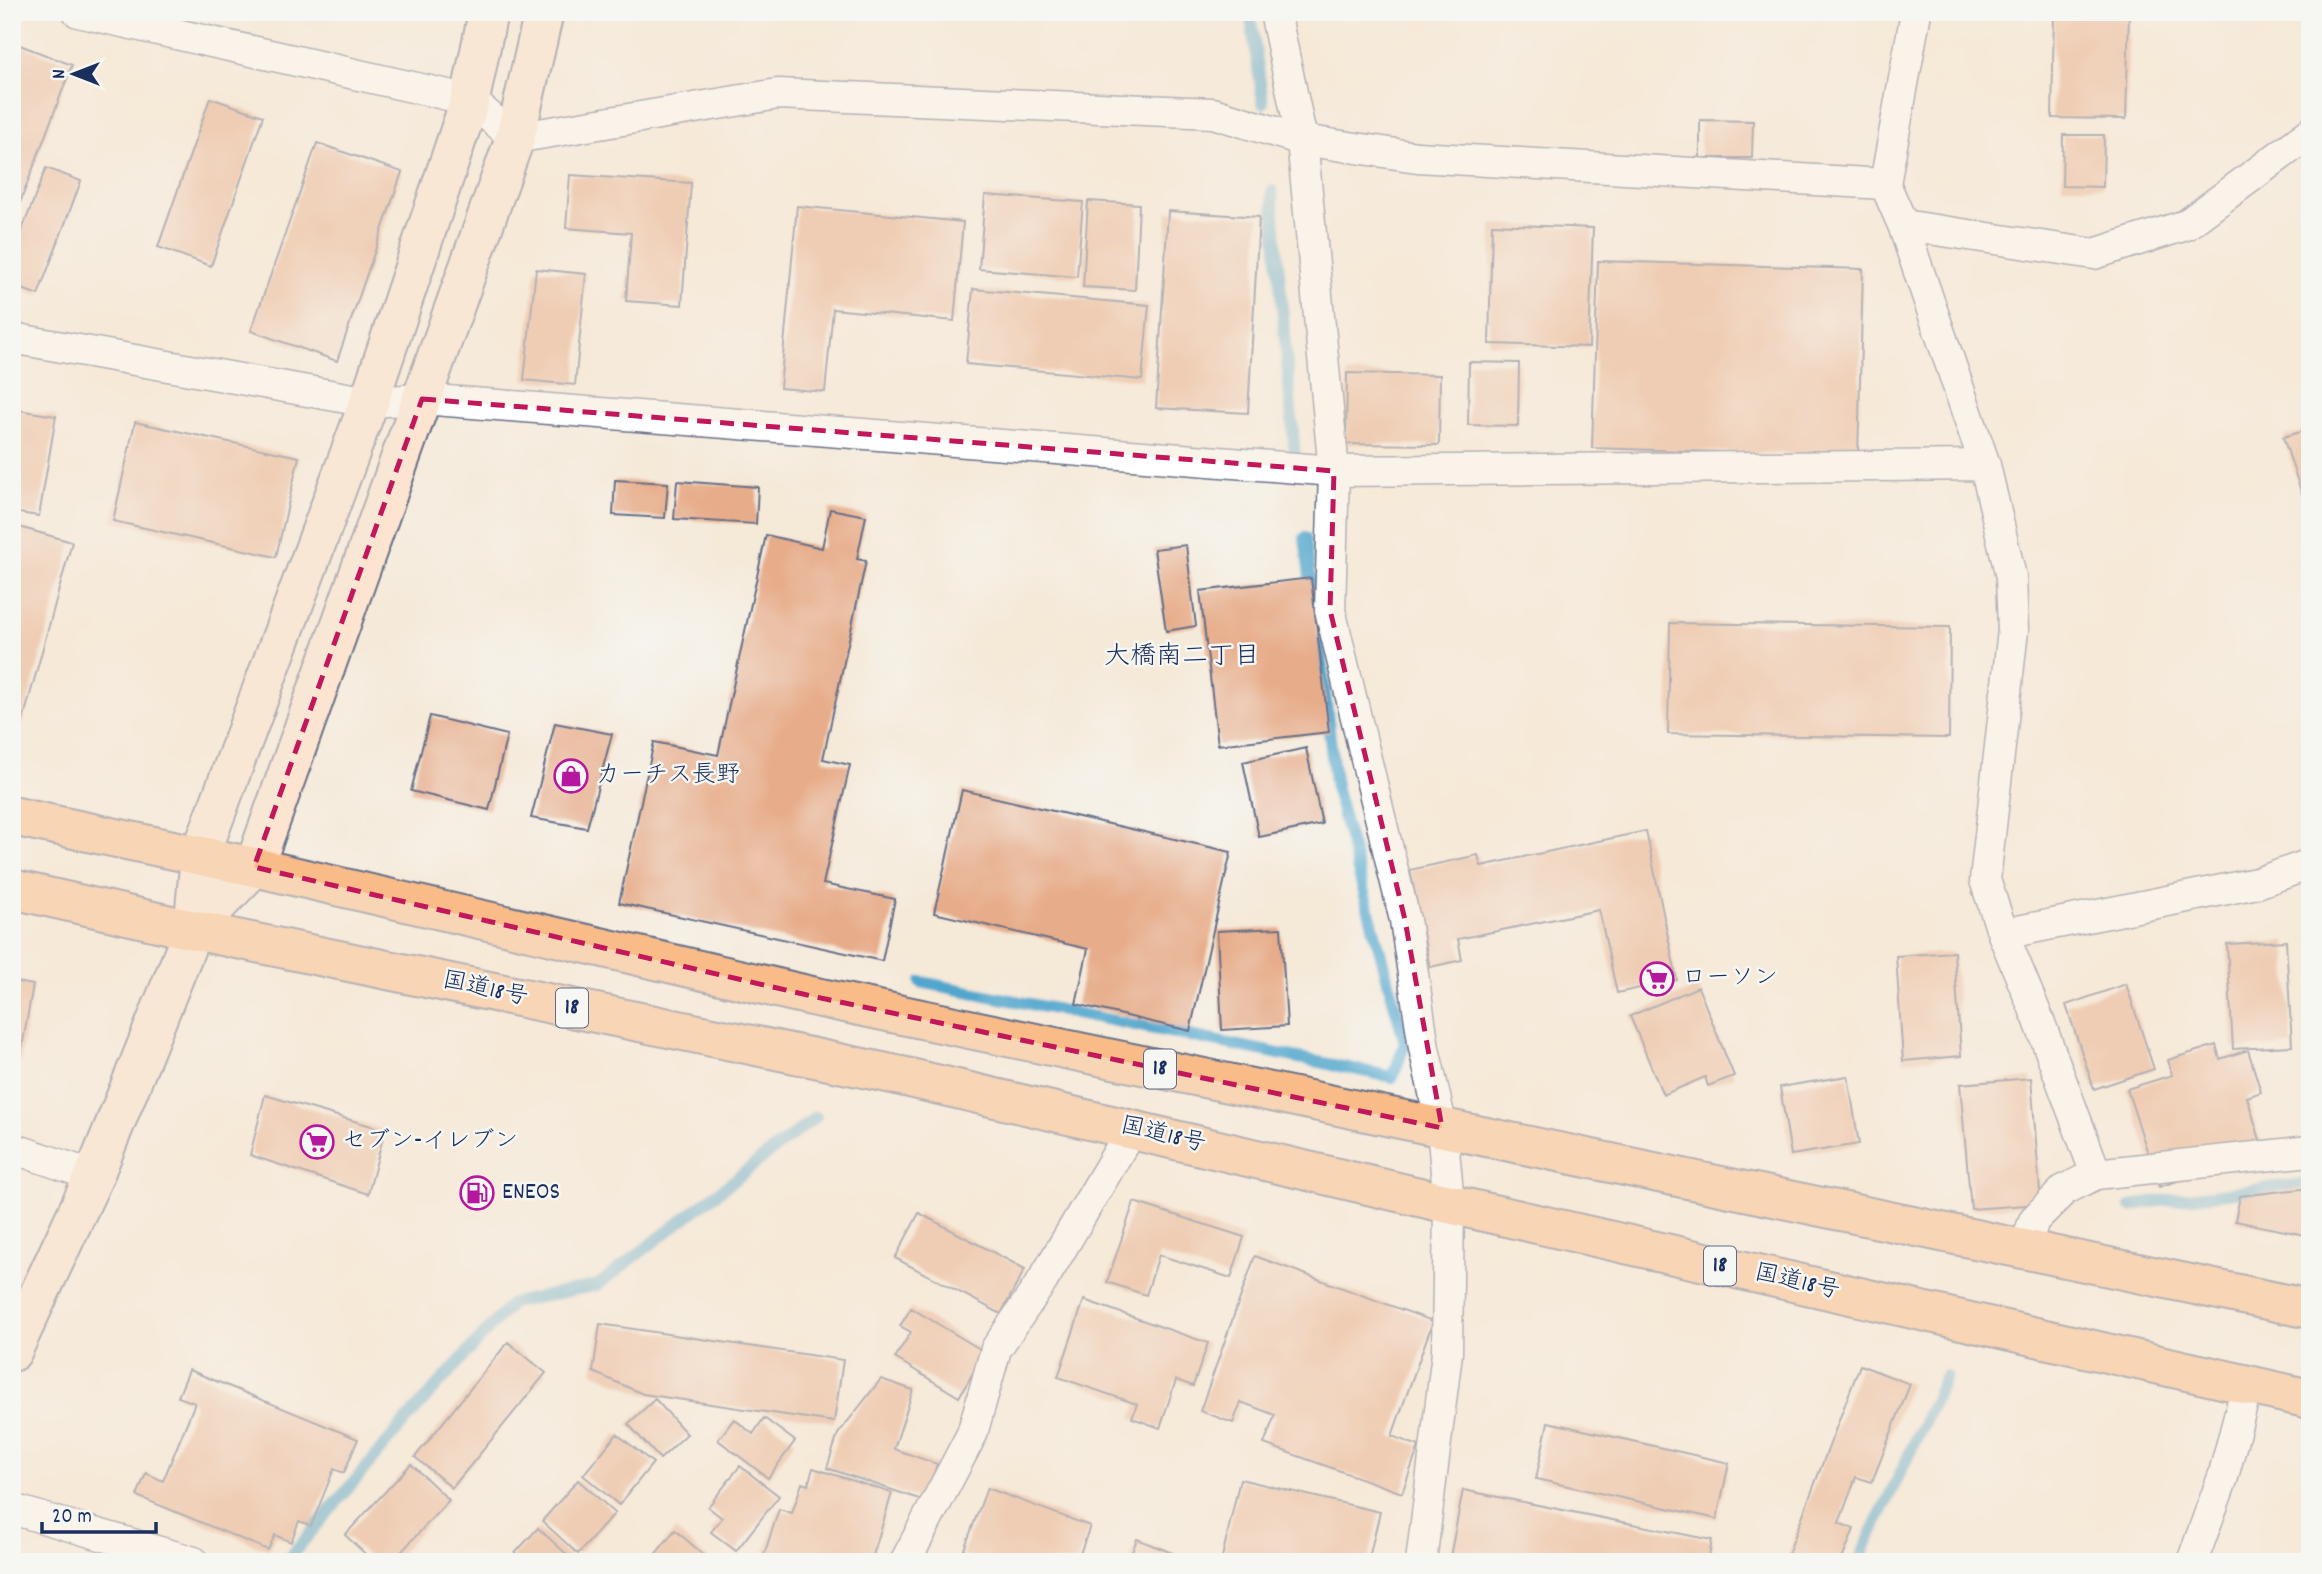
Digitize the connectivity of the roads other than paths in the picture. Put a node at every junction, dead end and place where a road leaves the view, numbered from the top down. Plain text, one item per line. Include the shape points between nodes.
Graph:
1 (78, 12) edge
2 (488, 12) edge
3 (544, 12) edge
4 (1275, 12) edge
5 (1916, 12) edge
6 (470, 100) junction
7 (2310, 132) edge
8 (515, 138) junction
9 (1302, 140) junction
10 (1885, 184) junction
11 (1903, 225) junction
12 (12, 338) edge
13 (422, 398) junction
14 (369, 402) junction
15 (1985, 465) junction
16 (1334, 471) junction
17 (12, 816) edge
18 (200, 856) junction
19 (2310, 864) edge
20 (254, 867) junction
21 (12, 889) edge
22 (193, 930) junction
23 (2003, 934) junction
24 (1442, 1128) junction
25 (1132, 1129) junction
26 (12, 1148) edge
27 (2310, 1151) edge
28 (2096, 1174) junction
29 (93, 1176) junction
30 (1449, 1204) junction
31 (2025, 1248) junction
32 (2310, 1309) edge
33 (12, 1352) edge
34 (2246, 1386) junction
35 (2310, 1399) edge
36 (12, 1508) edge
37 (194, 1562) edge
38 (905, 1562) edge
39 (1421, 1562) edge
40 (2192, 1562) edge

1 - 6 street
2 - 6 street
3 - 8 street
4 - 9 street
5 - 10 street
6 - 8 street
6 - 14 street
7 - 11 street via 2186,225 2094,254
8 - 9 street via 778,94 1213,113
8 - 13 street
9 - 10 street via 1418,157
9 - 16 street
10 - 11 street
11 - 15 street
12 - 14 street
13 - 14 street
13 - 16 street
13 - 20 street
14 - 18 street
15 - 16 street
15 - 23 street via 2011,577 2013,630 1985,880
16 - 24 street via 1330,610 1405,920 1424,1048
17 - 18 highway, 18
18 - 20 highway, 18
18 - 22 street
19 - 23 street via 2257,883
20 - 22 street
20 - 24 highway, 18 via 816,997
21 - 22 highway, 国道18号 / 18
22 - 25 highway, 国道18号 / 18 via 897,1074
22 - 29 street
23 - 28 street
24 - 30 street
24 - 31 highway, 18
25 - 30 highway, 国道18号 / 18
25 - 38 street via 1043,1280 996,1349 972,1434
26 - 29 street
27 - 28 street
28 - 31 street via 2064,1190 2034,1220
29 - 33 street
30 - 34 highway, 国道18号 / 18
30 - 39 street via 1447,1353
31 - 32 highway, 18
34 - 35 highway, 国道18号 / 18
34 - 40 street via 2223,1477
36 - 37 street

